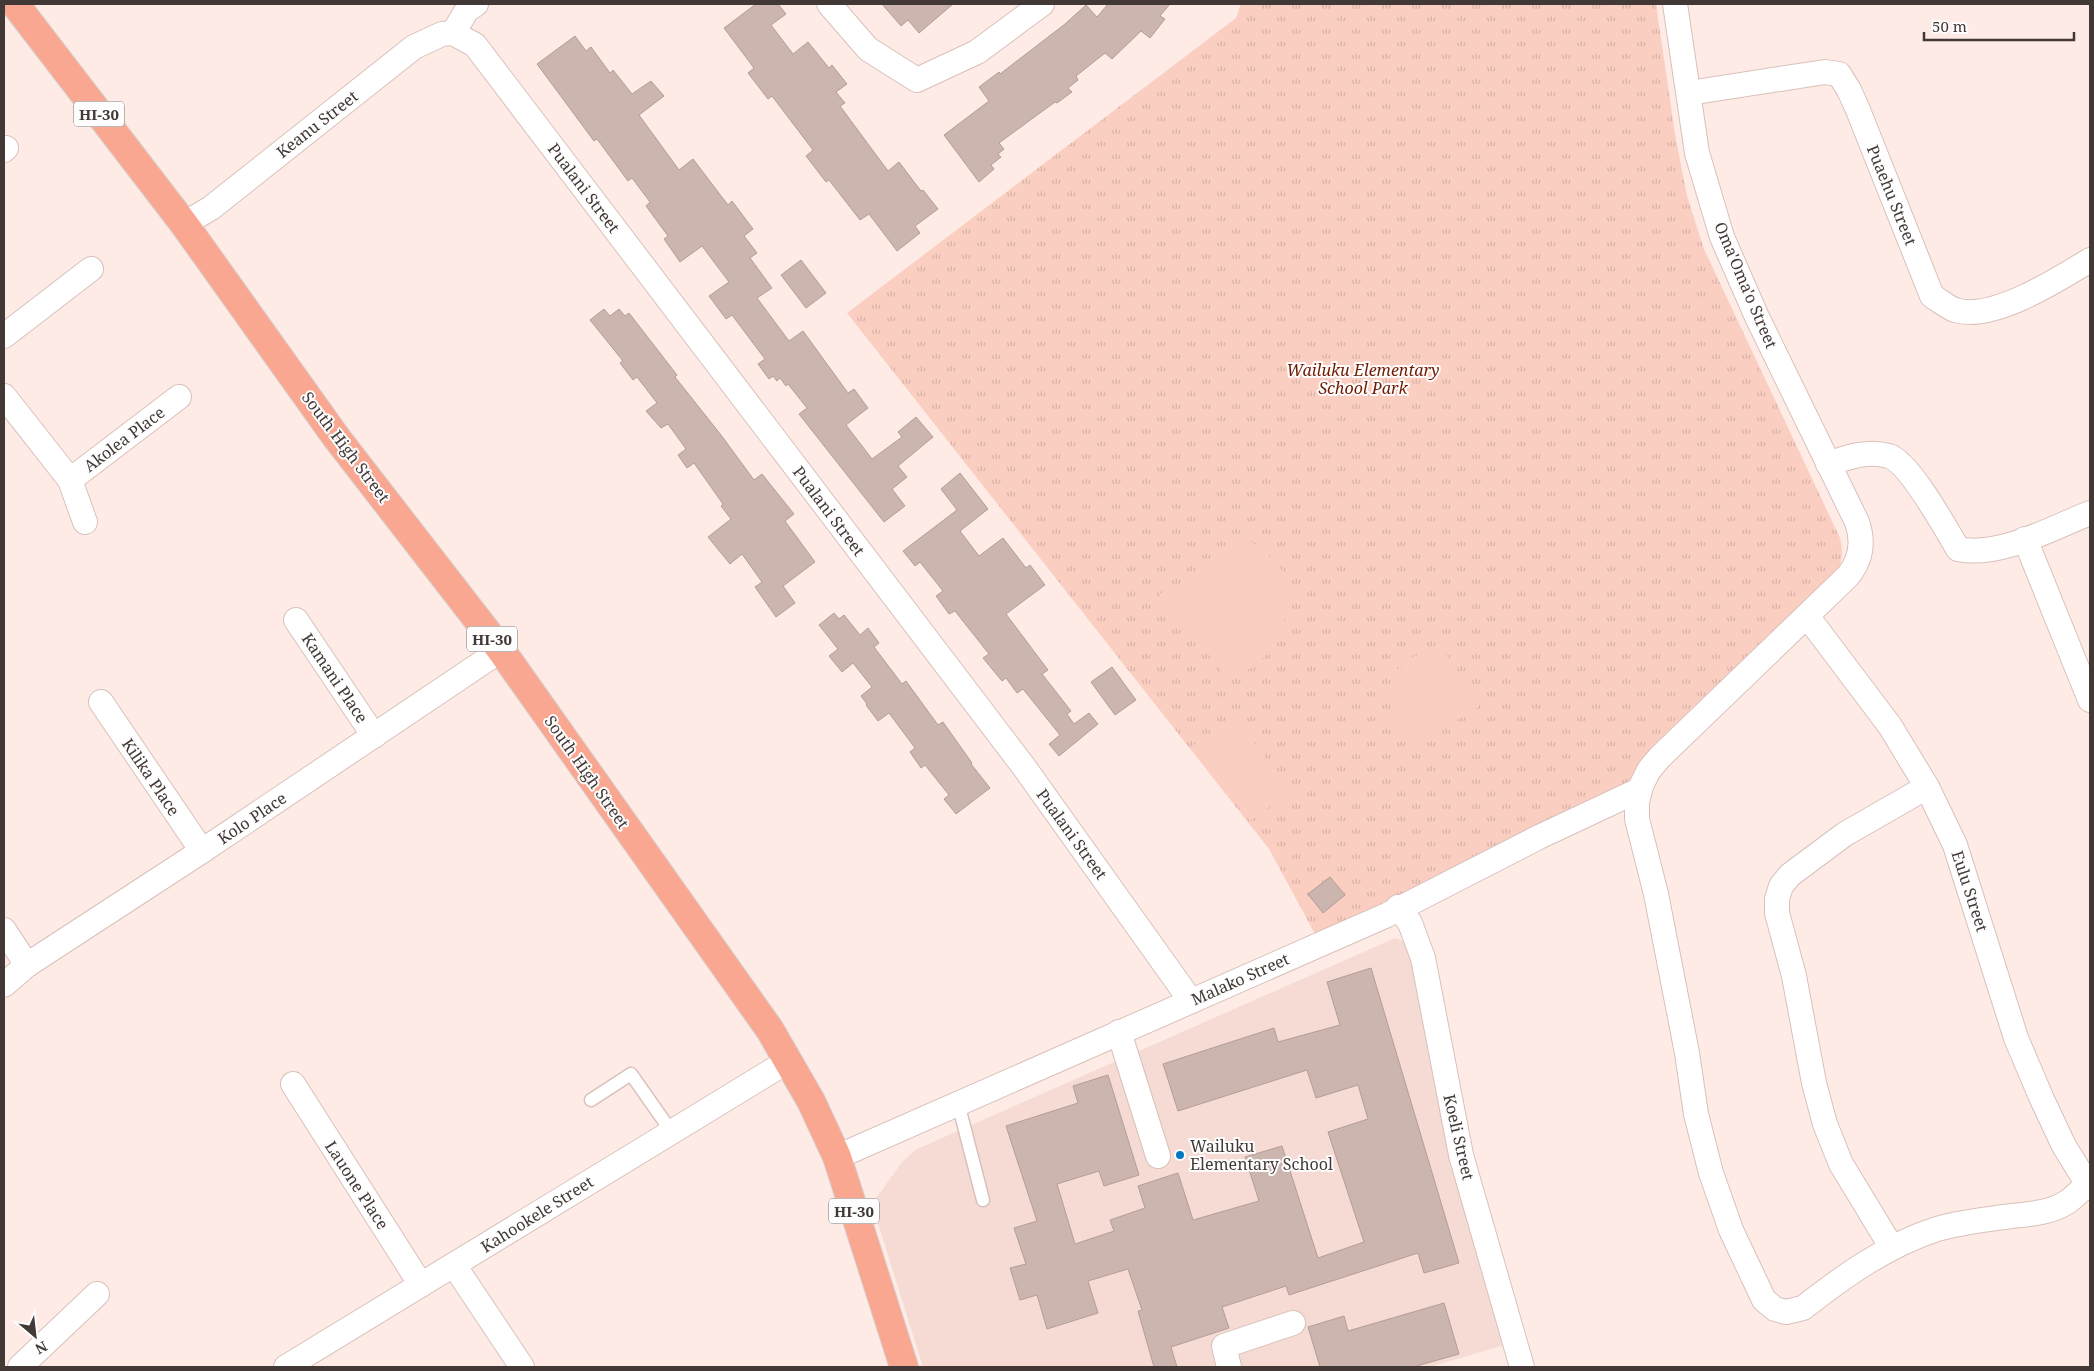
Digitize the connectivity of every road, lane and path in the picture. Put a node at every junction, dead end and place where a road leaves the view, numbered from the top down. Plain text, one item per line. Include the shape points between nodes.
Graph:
1 (15, 4) edge
2 (476, 4) edge
3 (829, 4) edge
4 (1042, 4) edge
5 (1675, 4) edge
6 (453, 33) junction
7 (1689, 93) junction
8 (184, 224) junction
9 (2090, 260) edge
10 (91, 269) dead end
11 (4, 336) edge
12 (4, 396) edge
13 (179, 397) dead end
14 (1828, 464) junction
15 (70, 480) junction
16 (2090, 513) edge
17 (85, 522) dead end
18 (2025, 539) junction
19 (1807, 616) junction
20 (296, 620) dead end
21 (500, 650) junction
22 (2090, 700) edge
23 (101, 702) dead end
24 (374, 736) junction
25 (1927, 787) junction
26 (1640, 790) junction
27 (202, 851) junction
28 (1398, 907) junction
29 (4, 930) edge
30 (27, 965) junction
31 (4, 984) edge
32 (1191, 1001) junction
33 (1119, 1032) junction
34 (788, 1061) junction
35 (293, 1084) dead end
36 (592, 1100) dead end
37 (958, 1103) junction
38 (671, 1132) junction
39 (1158, 1156) dead end
40 (837, 1157) junction
41 (2089, 1186) edge
42 (983, 1200) dead end
43 (1892, 1248) junction
44 (454, 1265) junction
45 (421, 1285) junction
46 (97, 1294) dead end
47 (1293, 1323) dead end
48 (4, 1364) edge
49 (10, 1367) edge
50 (20, 1367) edge
51 (286, 1367) edge
52 (522, 1367) edge
53 (904, 1367) edge
54 (1228, 1367) edge
55 (1522, 1367) edge

1 - 8 main road, HI-30
2 - 6 street via 467,10
3 - 4 street via 868,49 917,80 977,52
5 - 7 street, Oma'Oma'o Street
6 - 8 street, Keanu Street via 442,34 414,47 211,208
6 - 32 street, Pualani Street via 475,45 647,269 1024,767
7 - 9 street, Puaehu Street via 1825,72 1839,74 1858,110 1932,296 1955,310 1982,312 2036,292
7 - 14 street, Oma'Oma'o Street via 1697,153 1722,237
8 - 21 main road, South High Street / HI-30 via 336,437
10 - 11 street
12 - 15 street, Akolea Place
13 - 15 street, Akolea Place
14 - 18 street via 1871,453 1891,457 1912,477 1958,549 1987,551
14 - 19 street, Oma'Oma'o Street via 1857,522 1861,545 1855,567
15 - 17 street, Akolea Place
16 - 18 street
18 - 22 street
19 - 25 street, Eulu Street via 1890,726
19 - 26 street, Oma'Oma'o Street via 1660,757 1649,770
20 - 24 street, Kamani Place
21 - 24 street, Kolo Place
21 - 34 main road, South High Street / HI-30 via 770,1030
23 - 27 street, Kilika Place
24 - 27 street, Kolo Place
25 - 41 street, Eulu Street via 1955,845 2016,1038 2064,1146
25 - 43 street via 1845,834 1790,875 1781,886 1776,904 1826,1124 1841,1164
26 - 28 street, Malako Street
26 - 43 street, Oma'Oma'o Street via 1636,811 1638,828 1656,894 1696,1114 1711,1173 1731,1230 1760,1294 1775,1309 1786,1312 1803,1308
27 - 30 street, Kolo Place
28 - 32 street, Malako Street
28 - 55 street, Koeli Street via 1407,917 1423,958 1461,1155
29 - 30 street
30 - 31 street, Kolo Place
32 - 33 street, Malako Street
33 - 37 street, Malako Street
33 - 39 street
34 - 38 street, Kahookele Street
34 - 40 main road, South High Street / HI-30
35 - 45 street, Lauone Place
36 - 38 lane via 631,1074
37 - 40 street, Malako Street
37 - 42 lane
38 - 44 street, Kahookele Street
40 - 53 main road, South High Street / HI-30
41 - 43 street, Oma'Oma'o Street via 2054,1208 1970,1221 1938,1229
44 - 45 street, Kahookele Street
44 - 52 street
45 - 51 street, Kahookele Street
46 - 50 street
47 - 54 street via 1224,1346
48 - 49 street

